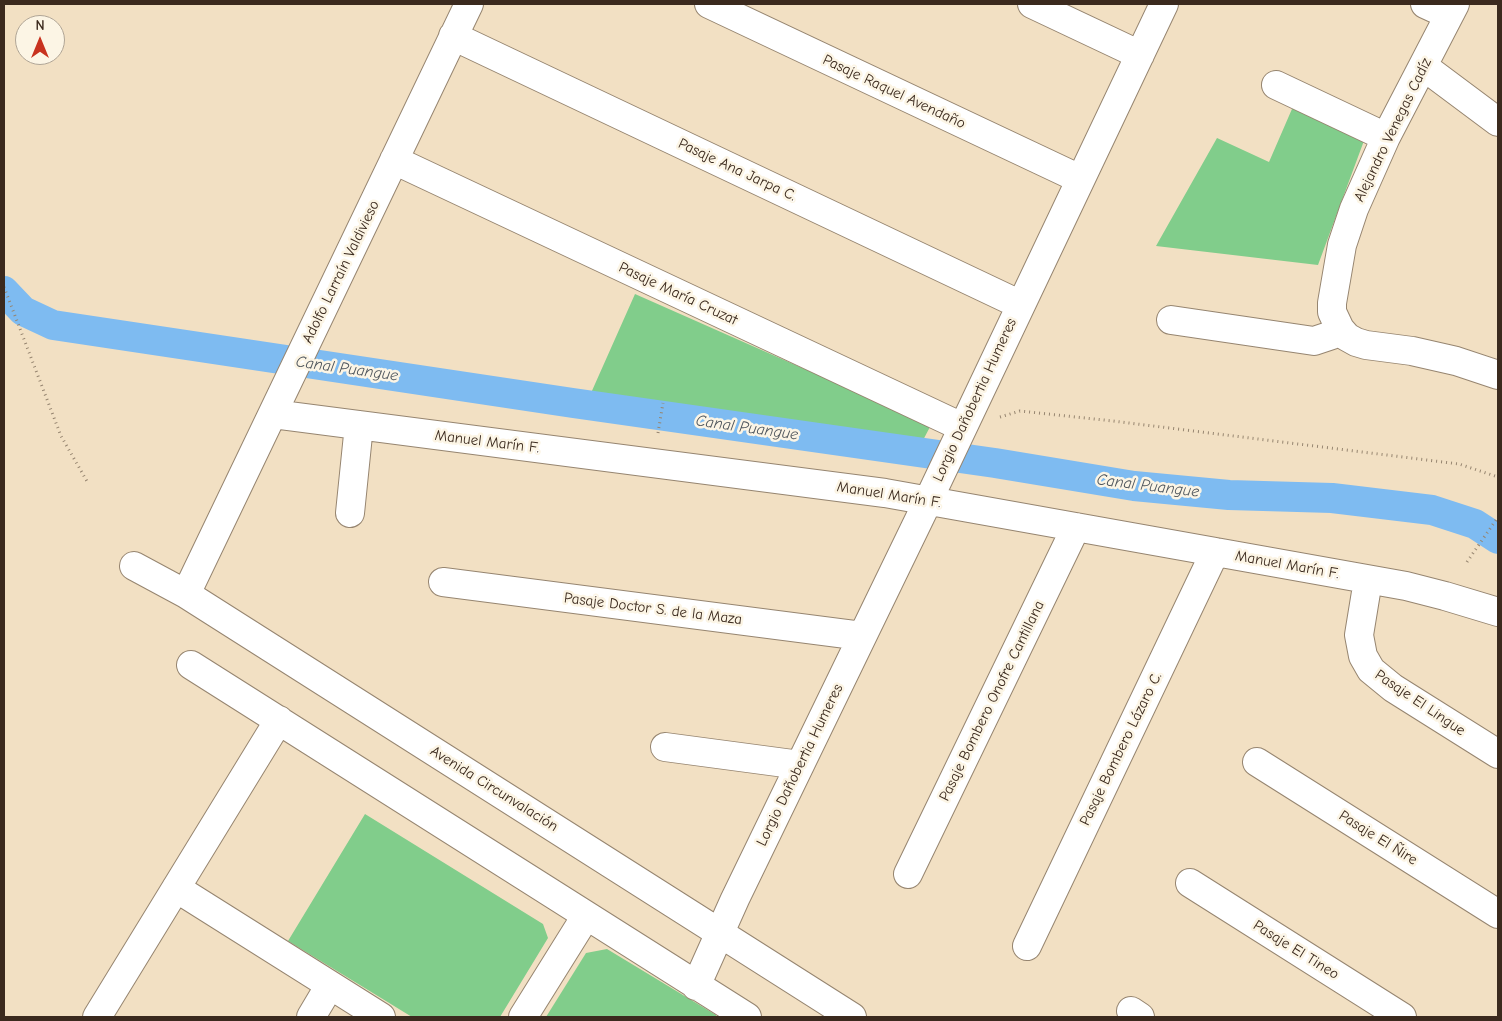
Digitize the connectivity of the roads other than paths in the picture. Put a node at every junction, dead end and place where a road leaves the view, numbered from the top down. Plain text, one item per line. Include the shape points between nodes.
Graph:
1 (469, 4) edge
2 (709, 4) edge
3 (1032, 4) edge
4 (1164, 4) edge
5 (1443, 8) edge
6 (454, 36) junction
7 (1140, 55) junction
8 (1423, 66) junction
9 (1276, 85) dead end
10 (1498, 122) edge
11 (1386, 137) junction
12 (394, 160) junction
13 (1080, 179) junction
14 (1020, 304) junction
15 (1171, 320) dead end
16 (1340, 330) junction
17 (1498, 375) edge
18 (273, 414) junction
19 (359, 425) junction
20 (959, 434) junction
21 (928, 501) junction
22 (350, 513) dead end
23 (1076, 528) junction
24 (1215, 552) junction
25 (134, 566) dead end
26 (1368, 580) junction
27 (444, 582) dead end
28 (186, 594) junction
29 (1498, 612) edge
30 (862, 636) junction
31 (191, 664) dead end
32 (279, 720) junction
33 (665, 748) dead end
34 (1498, 754) edge
35 (1257, 762) dead end
36 (800, 765) junction
37 (908, 874) dead end
38 (1190, 883) dead end
39 (176, 888) junction
40 (1498, 914) edge
41 (586, 916) junction
42 (720, 933) junction
43 (1027, 946) dead end
44 (330, 985) junction
45 (696, 986) junction
46 (744, 1016) edge
47 (97, 1017) edge
48 (311, 1017) edge
49 (381, 1017) edge
50 (523, 1017) edge
51 (852, 1017) edge
52 (1402, 1017) edge

1 - 6 street, Adolfo Larraín Valdivieso
2 - 13 street, Pasaje Raquel Avendaño
3 - 7 street
4 - 7 street, Lorgio Dañobertia Humeres
5 - 8 street, Alejandro Venegas Cadíz
6 - 12 street, Adolfo Larraín Valdivieso
6 - 14 street, Pasaje Ana Jarpa C.
7 - 13 street, Lorgio Dañobertia Humeres
8 - 10 street
8 - 11 street, Alejandro Venegas Cadíz
9 - 11 street
11 - 16 street, Alejandro Venegas Cadíz via 1342,245 1332,303
12 - 18 street, Adolfo Larraín Valdivieso
12 - 20 street, Pasaje María Cruzat
13 - 14 street, Lorgio Dañobertia Humeres
14 - 20 street, Lorgio Dañobertia Humeres
15 - 16 street via 1314,341
16 - 17 street via 1361,344 1421,353
18 - 19 street, Manuel Marín F.
18 - 28 street, Adolfo Larraín Valdivieso
19 - 21 street, Manuel Marín F.
19 - 22 street
20 - 21 street, Lorgio Dañobertia Humeres
21 - 23 street, Manuel Marín F.
21 - 30 street, Lorgio Dañobertia Humeres
23 - 24 street, Manuel Marín F.
23 - 37 street, Pasaje Bombero Onofre Cantillana
24 - 26 street, Manuel Marín F.
24 - 43 street, Pasaje Bombero Lázaro C.
25 - 28 street, Avenida Circunvalación
26 - 29 street, Manuel Marín F. via 1445,596
26 - 34 street, Pasaje El Lingue via 1359,635 1363,656 1371,670 1393,688
27 - 30 street, Pasaje Doctor S. de la Maza
28 - 42 street, Avenida Circunvalación
30 - 36 street, Lorgio Dañobertia Humeres
31 - 32 street
32 - 39 street
32 - 41 street
33 - 36 street
35 - 40 street, Pasaje El Ñire
36 - 42 street, Lorgio Dañobertia Humeres
38 - 52 street, Pasaje El Tineo
39 - 44 street
39 - 47 street
41 - 45 street
41 - 50 street
42 - 45 street, Lorgio Dañobertia Humeres
42 - 51 street, Avenida Circunvalación
44 - 48 street
44 - 49 street
45 - 46 street

